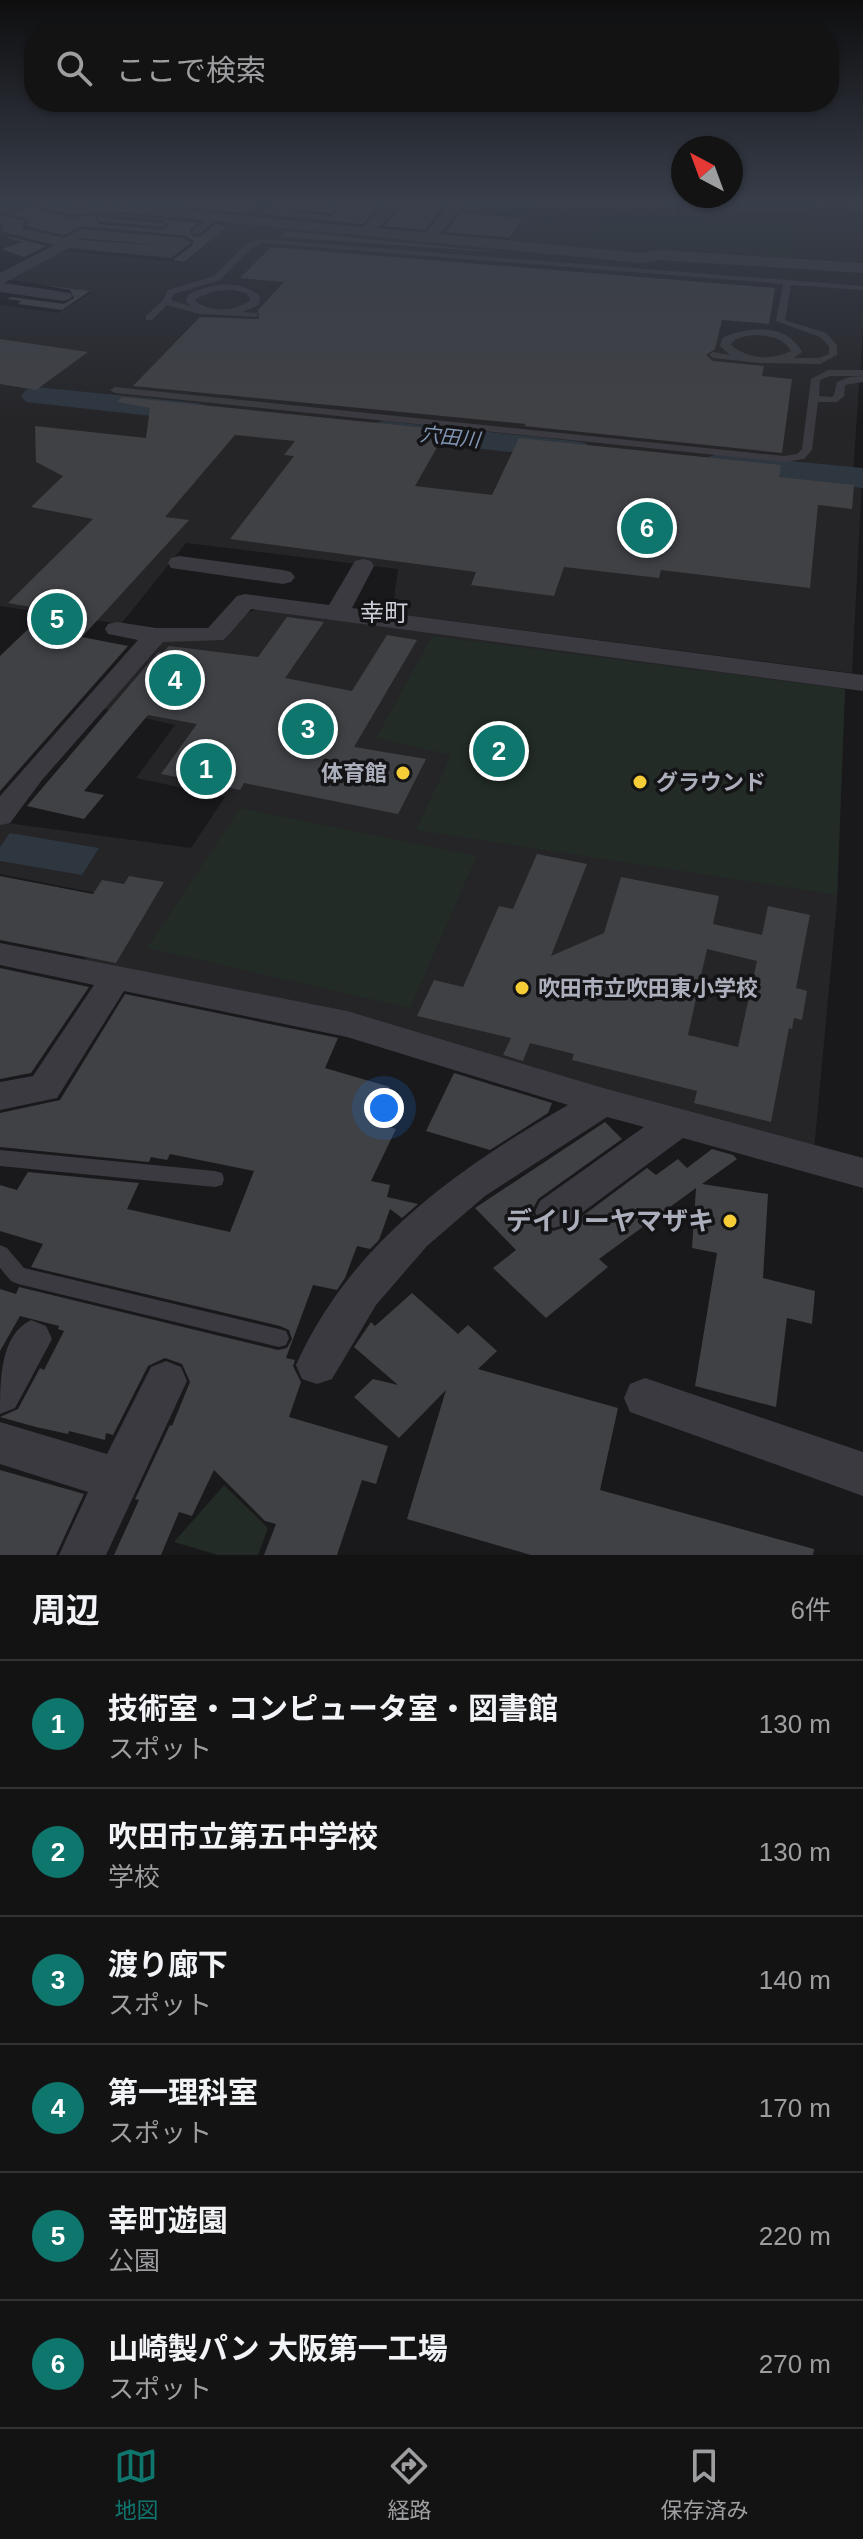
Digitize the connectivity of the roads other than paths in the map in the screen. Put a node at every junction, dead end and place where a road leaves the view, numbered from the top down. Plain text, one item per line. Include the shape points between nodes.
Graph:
1 (220, 275) edge
2 (681, 275) edge
3 (2, 277) edge
4 (787, 284) junction
5 (863, 288) edge
6 (55, 297) dead end
7 (166, 301) junction
8 (254, 315) dead end
9 (149, 318) dead end
10 (713, 355) dead end
11 (863, 376) edge
12 (115, 390) dead end
13 (813, 399) junction
14 (179, 563) dead end
15 (363, 566) dead end
16 (265, 604) junction
17 (337, 613) junction
18 (117, 629) dead end
19 (156, 635) junction
20 (863, 683) edge
21 (0, 816) edge
22 (0, 954) edge
23 (116, 977) junction
24 (0, 1096) edge
25 (603, 1102) junction
26 (677, 1123) junction
27 (0, 1158) edge
28 (863, 1173) edge
29 (215, 1179) dead end
30 (554, 1212) dead end
31 (0, 1254) edge
32 (279, 1338) dead end
33 (31, 1339) dead end
34 (317, 1365) dead end
35 (166, 1381) dead end
36 (0, 1394) edge
37 (645, 1398) dead end
38 (0, 1443) edge
39 (863, 1474) edge
40 (118, 1479) junction
41 (82, 1555) edge

1 - 7 lane via 171,292
2 - 4 lane
3 - 6 street
4 - 5 lane
4 - 10 lane via 780,321 823,335 833,345 833,355 797,363 762,360 753,359 747,358 726,346 729,338 740,334 746,333 752,333 759,333 766,333 773,335 782,337 786,338 790,340 795,344 798,349 798,352 789,358 781,359 773,360 767,360 760,360 752,359 746,358 740,356 725,346 726,340 728,338 735,335 739,334 745,333 751,333 758,333 765,333 772,335 781,337 786,338 794,344 797,352 788,358 781,359 772,360 766,360 760,360 751,359 745,358 739,356 724,346 725,340 734,335 744,333 757,333 764,333 771,334 780,337 796,352 787,357 771,360 759,360
7 - 8 lane via 178,308 192,309 205,310 212,311 232,311 255,301 251,292 245,290 241,289 236,288 230,288 223,288 217,288 202,291 194,294 190,302 194,306 201,309 206,311 213,311 219,312 225,312 233,311 242,309 255,303 257,299 254,294 249,291 242,289 237,288 231,288 224,288 218,288 207,290 195,294 191,302 198,308 202,309 207,311 214,311 220,312 226,312 234,311 243,309 255,305 257,301 257,299 257,296 250,291 243,289 238,288 231,288 225,288 218,288 208,290 191,302 208,311 215,312
7 - 9 lane
11 - 13 lane via 840,384 834,400
11 - 13 lane via 828,373 816,379
12 - 13 lane via 784,459 807,450
14 - 16 street via 289,567
15 - 17 street
16 - 17 street
16 - 19 street via 245,601 215,635
17 - 20 street
18 - 19 street
19 - 21 street
22 - 23 street
23 - 24 street via 44,1088
23 - 25 street via 347,1024
25 - 26 street
25 - 34 street via 512,1155 406,1242 363,1291
26 - 28 street
26 - 30 street
27 - 29 lane
31 - 32 lane via 18,1275
33 - 36 street
35 - 40 street
37 - 39 street
38 - 40 street
40 - 41 street

